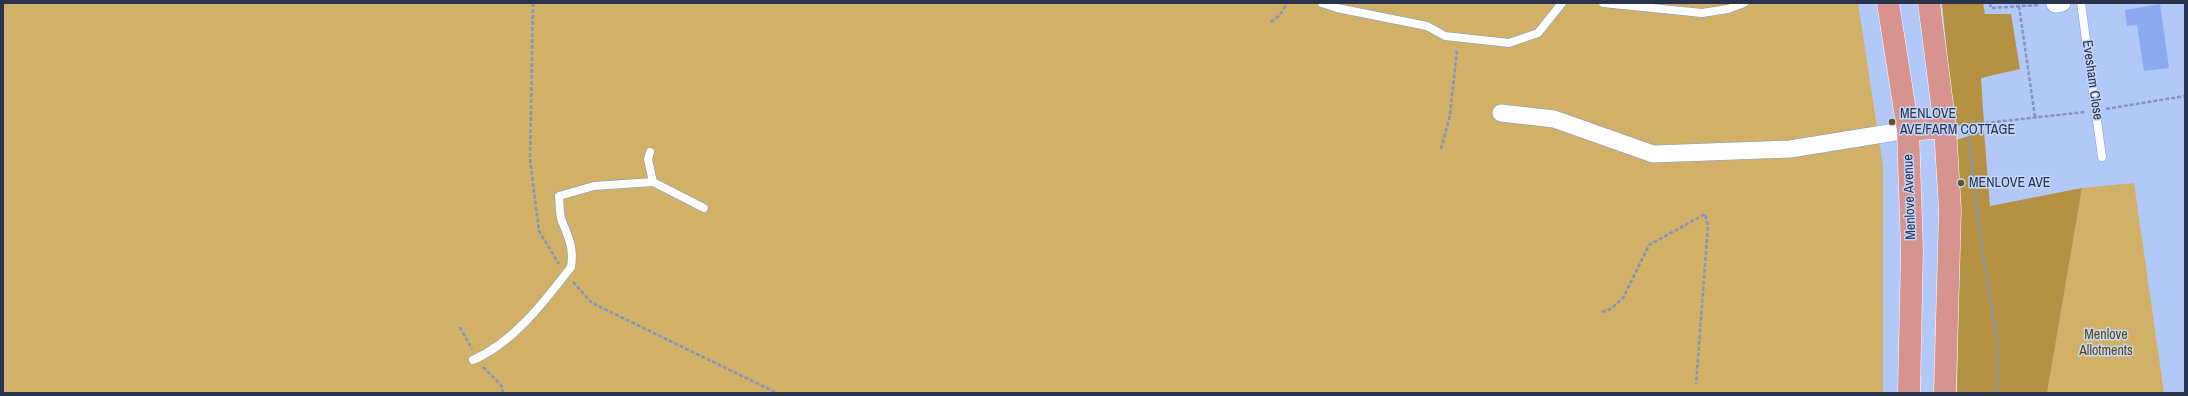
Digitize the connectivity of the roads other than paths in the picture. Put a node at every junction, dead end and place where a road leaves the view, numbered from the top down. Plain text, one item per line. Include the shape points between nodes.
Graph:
1 (1322, 3) edge
2 (1562, 3) edge
3 (1603, 3) edge
4 (1744, 3) edge
5 (1888, 3) edge
6 (1929, 3) edge
7 (2081, 3) edge
8 (1501, 113) dead end
9 (1945, 127) junction
10 (1908, 130) junction
11 (650, 152) dead end
12 (2102, 157) dead end
13 (653, 182) junction
14 (704, 208) dead end
15 (473, 360) dead end
16 (1909, 393) edge
17 (1945, 393) edge

1 - 2 lane via 1427,26 1445,36 1509,43 1522,40 1541,30
3 - 4 lane via 1702,13 1728,9
5 - 10 highway, Menlove Avenue
6 - 9 highway
7 - 12 lane, Evesham Close
8 - 10 street via 1554,119 1653,154 1790,150
9 - 10 highway
9 - 17 highway via 1950,210
10 - 16 highway, Menlove Avenue via 1912,250
11 - 13 lane via 648,159
13 - 14 lane
13 - 15 lane via 594,186 559,196 562,220 573,254 571,267 515,333

